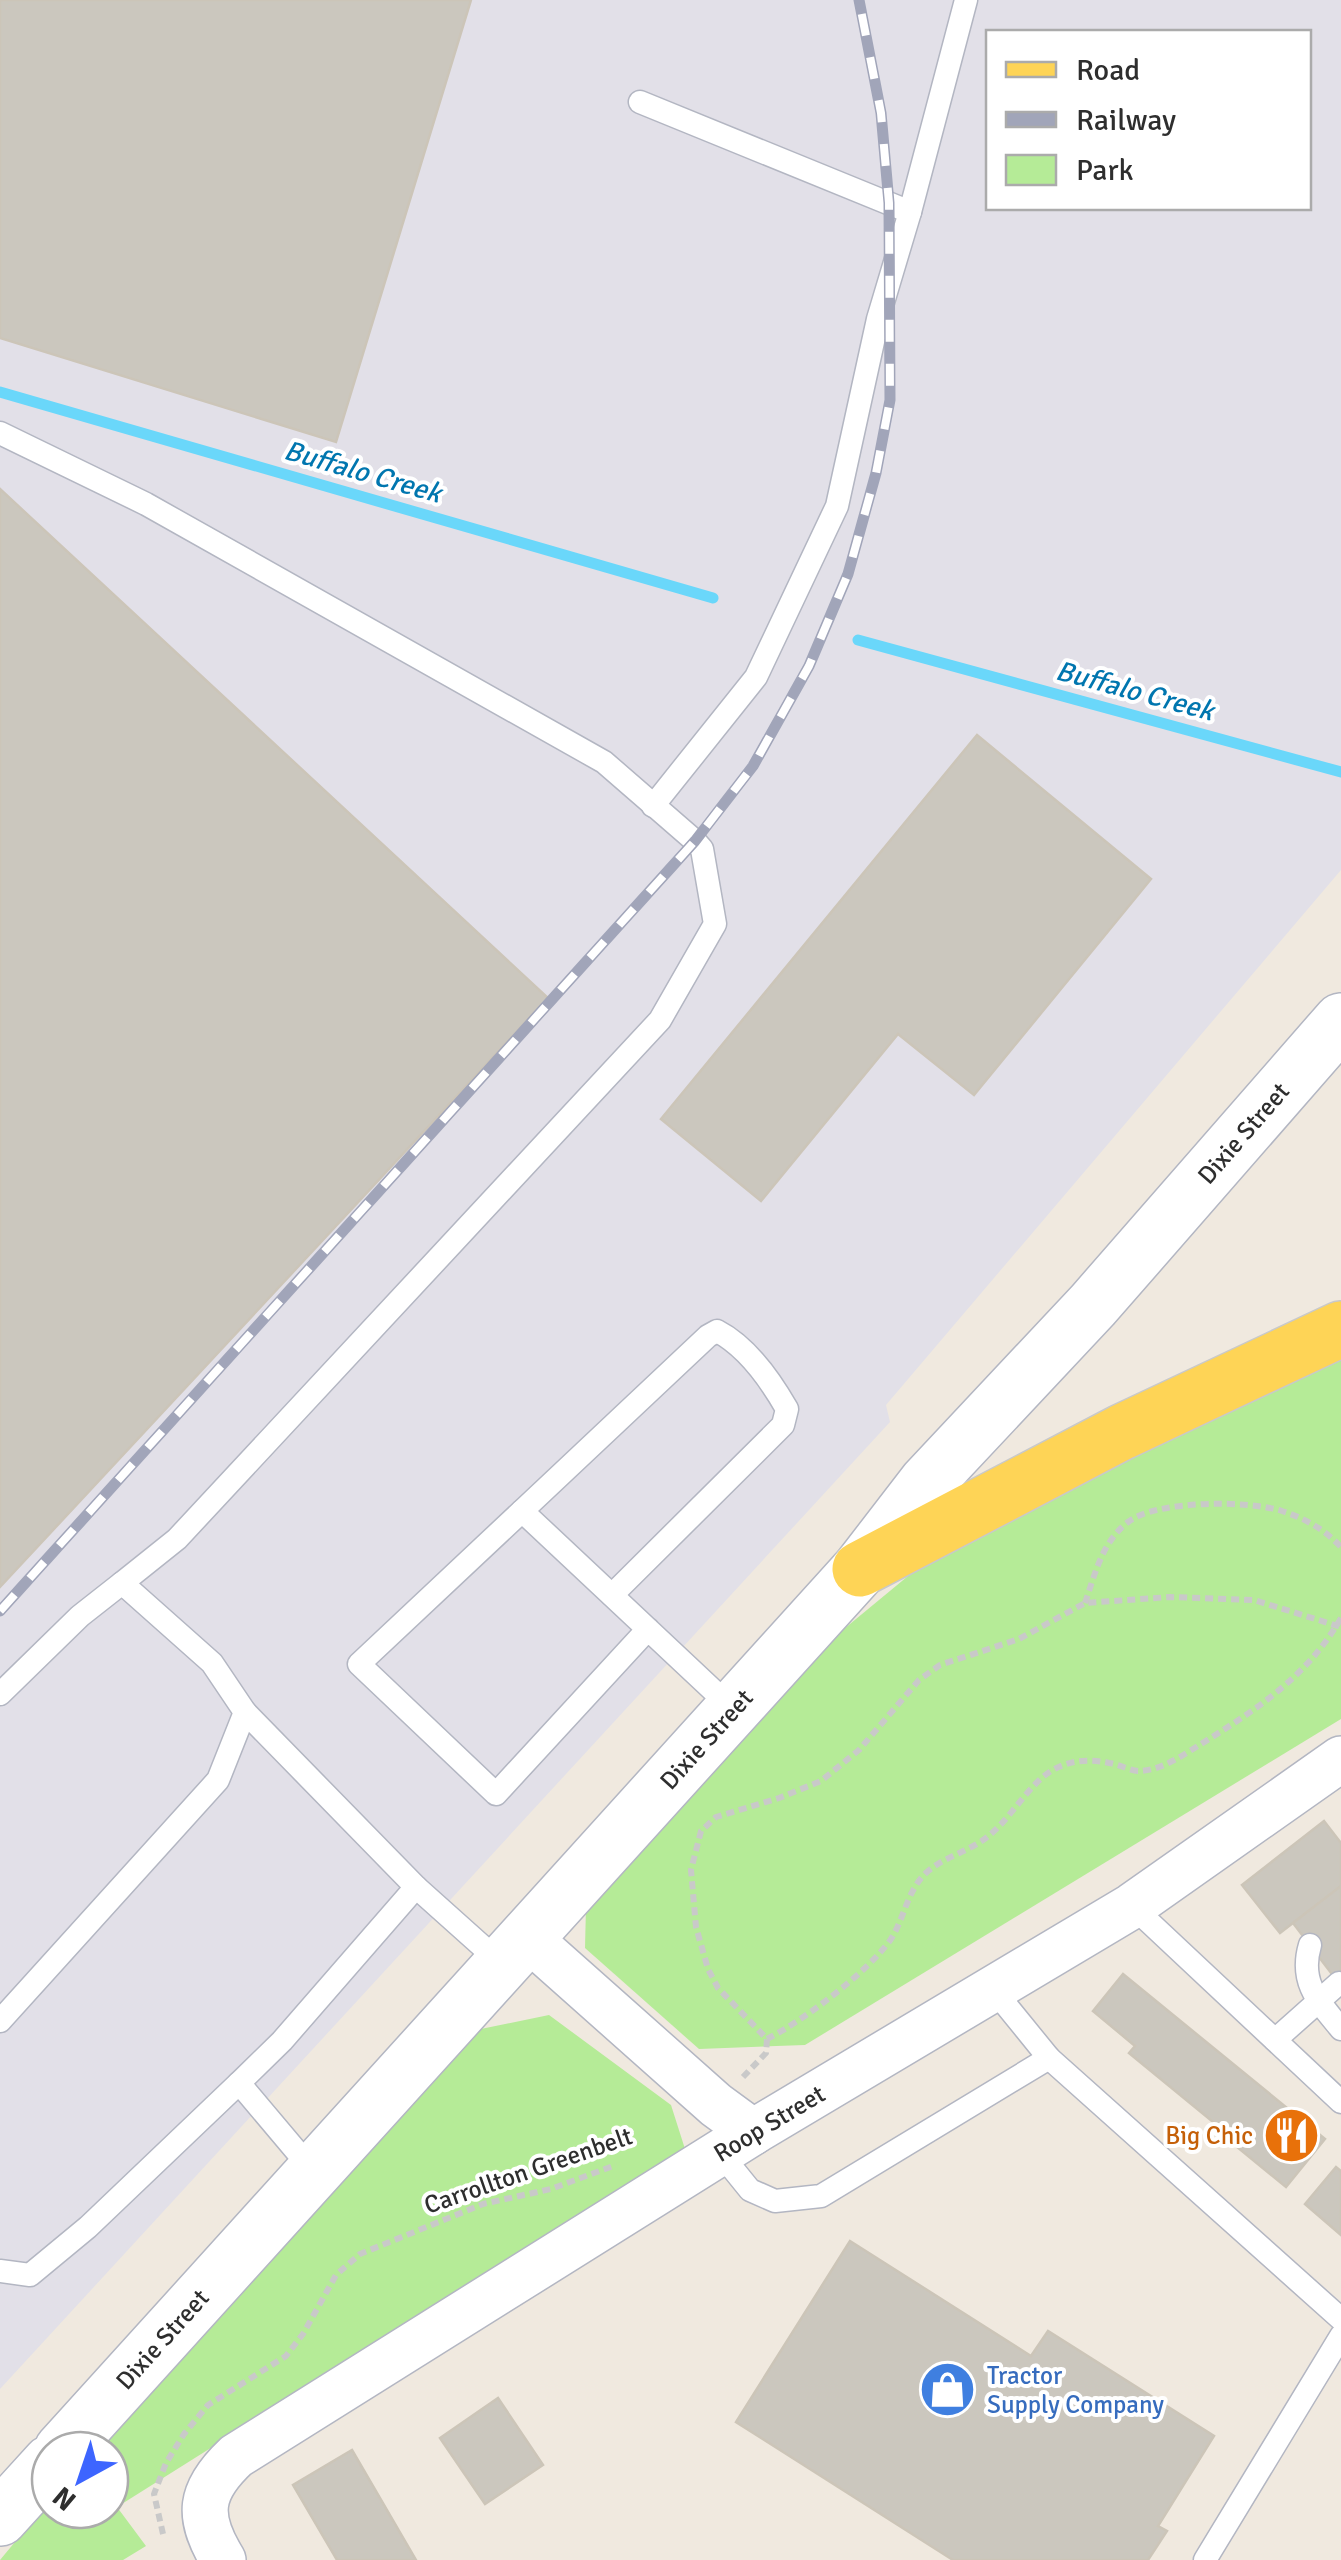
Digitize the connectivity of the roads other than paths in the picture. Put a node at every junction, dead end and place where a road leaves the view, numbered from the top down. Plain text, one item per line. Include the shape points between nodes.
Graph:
1 (966, 0) edge
2 (640, 102) dead end
3 (910, 212) junction
4 (0, 433) edge
5 (653, 806) junction
6 (1341, 1020) edge
7 (1341, 1329) edge
8 (522, 1510) junction
9 (860, 1569) junction
10 (122, 1583) junction
11 (612, 1595) junction
12 (648, 1630) junction
13 (0, 1694) edge
14 (733, 1710) junction
15 (245, 1712) junction
16 (1341, 1759) edge
17 (416, 1887) junction
18 (1132, 1906) junction
19 (1310, 1945) dead end
20 (514, 1950) junction
21 (1339, 1983) edge
22 (993, 1988) junction
23 (1318, 2001) junction
24 (0, 2021) edge
25 (1341, 2029) edge
26 (1275, 2040) junction
27 (1049, 2058) junction
28 (239, 2083) junction
29 (1338, 2094) edge
30 (737, 2142) junction
31 (314, 2172) junction
32 (0, 2271) edge
33 (1341, 2320) edge
34 (1341, 2336) edge
35 (80, 2430) edge
36 (30, 2485) edge
37 (0, 2518) edge
38 (222, 2560) edge
39 (1205, 2560) edge

1 - 3 lane
2 - 3 lane
3 - 5 lane via 836,506 756,677
4 - 5 lane via 146,504 394,642 604,762
5 - 10 lane via 702,849 715,924 660,1020 176,1539
6 - 9 street, Dixie Street via 1093,1305 928,1482
7 - 9 main road via 1122,1432
8 - 11 lane
8 - 11 lane via 708,1336 729,1337 774,1385 787,1409 783,1424
8 - 12 lane via 360,1664 496,1794
9 - 14 street, Dixie Street
10 - 13 lane
10 - 15 lane via 212,1663
11 - 12 lane
12 - 14 lane
14 - 20 street, Dixie Street
15 - 17 lane
15 - 24 lane via 218,1780
16 - 18 street, Roop Street
17 - 20 lane
17 - 28 lane
18 - 22 street, Roop Street
18 - 26 lane
19 - 23 lane via 1304,1967
20 - 30 street via 716,2105
20 - 31 street, Dixie Street
21 - 23 lane
22 - 27 lane
22 - 30 street, Roop Street
23 - 25 lane
23 - 26 lane
26 - 29 lane
27 - 30 lane via 821,2196 775,2201 750,2190
27 - 33 lane
28 - 31 lane
28 - 32 lane via 30,2274
30 - 38 street, Roop Street via 236,2456 205,2495 206,2519
31 - 35 street, Dixie Street
34 - 39 lane
36 - 37 street

